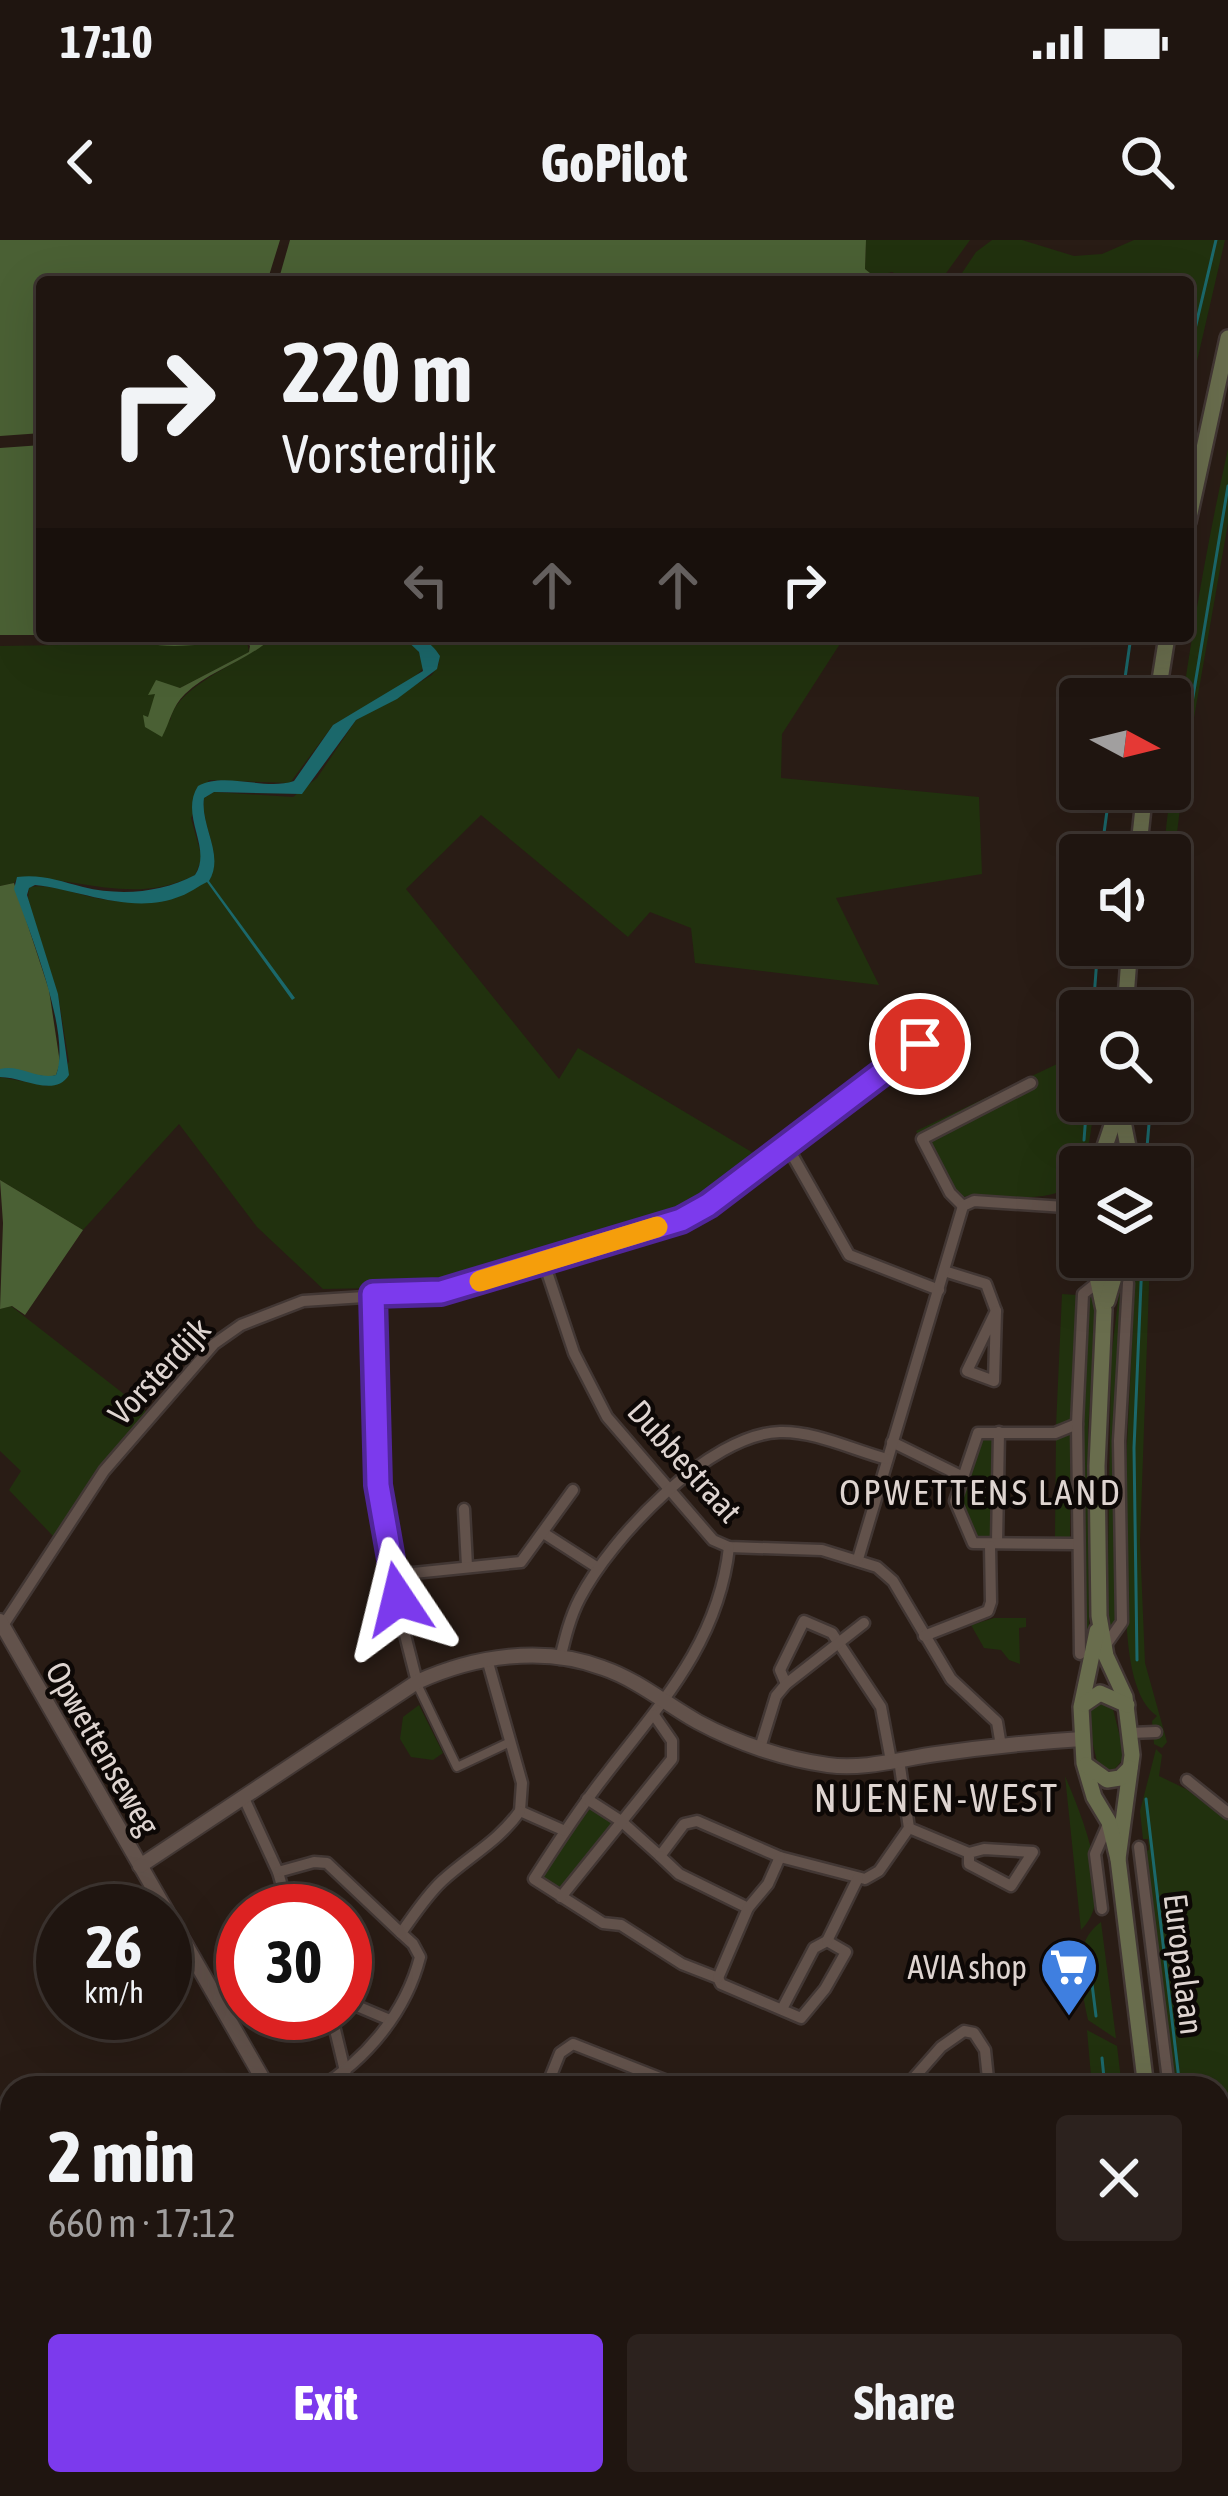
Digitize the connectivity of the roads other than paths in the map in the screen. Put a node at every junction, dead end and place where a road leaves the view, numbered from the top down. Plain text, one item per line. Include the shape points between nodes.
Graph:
1 (1228, 338) edge
2 (1194, 494) edge
3 (1166, 642) edge
4 (1160, 678) edge
5 (943, 1029) dead end
6 (1031, 1083) dead end
7 (786, 1144) junction
8 (963, 1206) junction
9 (1059, 1206) edge
10 (544, 1263) junction
11 (944, 1271) junction
12 (1114, 1278) edge
13 (1101, 1280) joint
14 (1128, 1283) dead end
15 (939, 1290) junction
16 (373, 1294) junction
17 (1104, 1310) junction
18 (996, 1311) junction
19 (1076, 1424) junction
20 (999, 1432) junction
21 (892, 1442) junction
22 (887, 1460) junction
23 (961, 1476) junction
24 (573, 1490) dead end
25 (669, 1492) junction
26 (464, 1509) dead end
27 (544, 1534) junction
28 (993, 1544) junction
29 (1076, 1544) junction
30 (729, 1547) junction
31 (857, 1559) junction
32 (467, 1566) junction
33 (598, 1568) junction
34 (394, 1575) junction
35 (1099, 1616) junction
36 (864, 1623) dead end
37 (1, 1625) edge
38 (924, 1636) junction
39 (838, 1643) junction
40 (1105, 1646) junction
41 (1080, 1654) dead end
42 (488, 1659) junction
43 (560, 1659) junction
44 (416, 1682) junction
45 (786, 1684) junction
46 (665, 1701) junction
47 (1126, 1706) junction
48 (1081, 1707) junction
49 (654, 1715) junction
50 (1156, 1732) dead end
51 (1130, 1733) junction
52 (1082, 1739) junction
53 (510, 1742) junction
54 (1001, 1746) junction
55 (760, 1748) junction
56 (895, 1760) junction
57 (1084, 1763) junction
58 (1130, 1768) junction
59 (1187, 1780) dead end
60 (243, 1796) junction
61 (587, 1799) junction
62 (520, 1811) junction
63 (1228, 1814) edge
64 (621, 1821) junction
65 (1109, 1822) junction
66 (910, 1828) junction
67 (565, 1831) junction
68 (1138, 1847) dead end
69 (969, 1853) junction
70 (660, 1856) junction
71 (780, 1857) junction
72 (1118, 1859) junction
73 (140, 1866) junction
74 (278, 1872) junction
75 (862, 1880) junction
76 (282, 1884) edge
77 (561, 1897) junction
78 (748, 1908) junction
79 (1102, 1909) dead end
80 (401, 1933) junction
81 (827, 1941) junction
82 (718, 1978) junction
83 (782, 2009) junction
84 (372, 2013) edge
85 (390, 2020) junction
86 (337, 2040) edge
87 (1143, 2061) junction
88 (344, 2072) junction
89 (261, 2076) edge
90 (338, 2076) edge
91 (345, 2076) edge
92 (550, 2076) edge
93 (655, 2076) edge
94 (916, 2076) edge
95 (988, 2076) edge
96 (1145, 2076) edge
97 (1157, 2076) edge
98 (1167, 2076) edge

1 - 2 main road
3 - 4 main road
5 - 7 street, Vorsterdijk
6 - 8 street via 922,1139
7 - 10 street, Vorsterdijk via 681,1220
7 - 15 street via 849,1255
8 - 9 street
8 - 11 street
10 - 16 street, Vorsterdijk via 441,1292
10 - 25 street, Dubbestraat via 574,1353 607,1417
11 - 15 street
11 - 18 street via 986,1283
12 - 17 main road
13 - 17 main road
13 - 19 street via 1084,1294
14 - 40 street via 1119,1441 1122,1622
15 - 21 street
16 - 34 street via 378,1485
16 - 37 street, Vorsterdijk via 287,1306 214,1345 104,1471
17 - 35 main road
18 - 18 street via 967,1370 994,1381 995,1334
19 - 20 street
19 - 29 street
20 - 23 street via 978,1433
20 - 28 street
21 - 22 street
21 - 23 street
22 - 25 street via 798,1433 754,1436 735,1441
22 - 31 street
23 - 28 street via 955,1501 973,1543
24 - 27 street
25 - 30 street, Dubbestraat
25 - 33 street
26 - 32 street
27 - 32 street via 521,1562
27 - 33 street
28 - 29 street
28 - 38 street via 988,1611
29 - 41 street
30 - 31 street, Dubbestraat via 805,1547
30 - 46 street via 705,1638
31 - 38 street, Dubbestraat via 889,1576
32 - 34 street
33 - 43 street
34 - 44 street
35 - 40 main road
35 - 48 main road
36 - 39 street
37 - 73 street, Opwettenseweg
38 - 54 street, Dubbestraat via 951,1679 998,1722
39 - 45 street
39 - 45 street via 804,1622 781,1670
39 - 56 street via 881,1707
40 - 47 main road
42 - 43 street
42 - 44 street
42 - 53 street
43 - 46 street via 600,1666
44 - 53 street via 457,1767
44 - 60 street
45 - 55 street
46 - 49 street
46 - 55 street
47 - 48 main road via 1100,1693
47 - 51 main road, Europalaan
48 - 52 main road, Europalaan
49 - 61 street
49 - 64 street via 674,1754
50 - 51 street
51 - 58 main road, Europalaan
52 - 54 street
52 - 57 main road, Europalaan
53 - 62 street
54 - 56 street
55 - 56 street via 836,1766
56 - 66 street
57 - 58 main road via 1107,1780
57 - 65 main road, Europalaan
58 - 72 main road, Europalaan
59 - 63 street
60 - 73 street
60 - 74 street
61 - 64 street
61 - 67 street
62 - 67 street
62 - 80 street via 500,1837 441,1881
64 - 70 street
64 - 77 street
65 - 72 main road, Europalaan
65 - 79 street via 1095,1854
66 - 69 street
66 - 75 street
67 - 77 street via 534,1879
68 - 98 street, Europalaan
69 - 69 street via 969,1864 1011,1886 1033,1852
70 - 71 street via 697,1820
70 - 78 street
71 - 75 street
71 - 78 street
72 - 87 main road, Europalaan
73 - 89 street, Opwettenseweg
74 - 76 street
74 - 80 street via 327,1863
75 - 81 street
77 - 82 street
78 - 82 street
80 - 85 street via 420,1957
81 - 83 street via 814,1948
81 - 83 street via 846,1952 825,1989 801,2018
82 - 83 street
84 - 85 street
85 - 88 street
86 - 88 street
87 - 96 main road, Europalaan
87 - 97 street
88 - 90 street
88 - 91 street
92 - 93 street via 574,2044
94 - 95 street via 964,2031 985,2050

